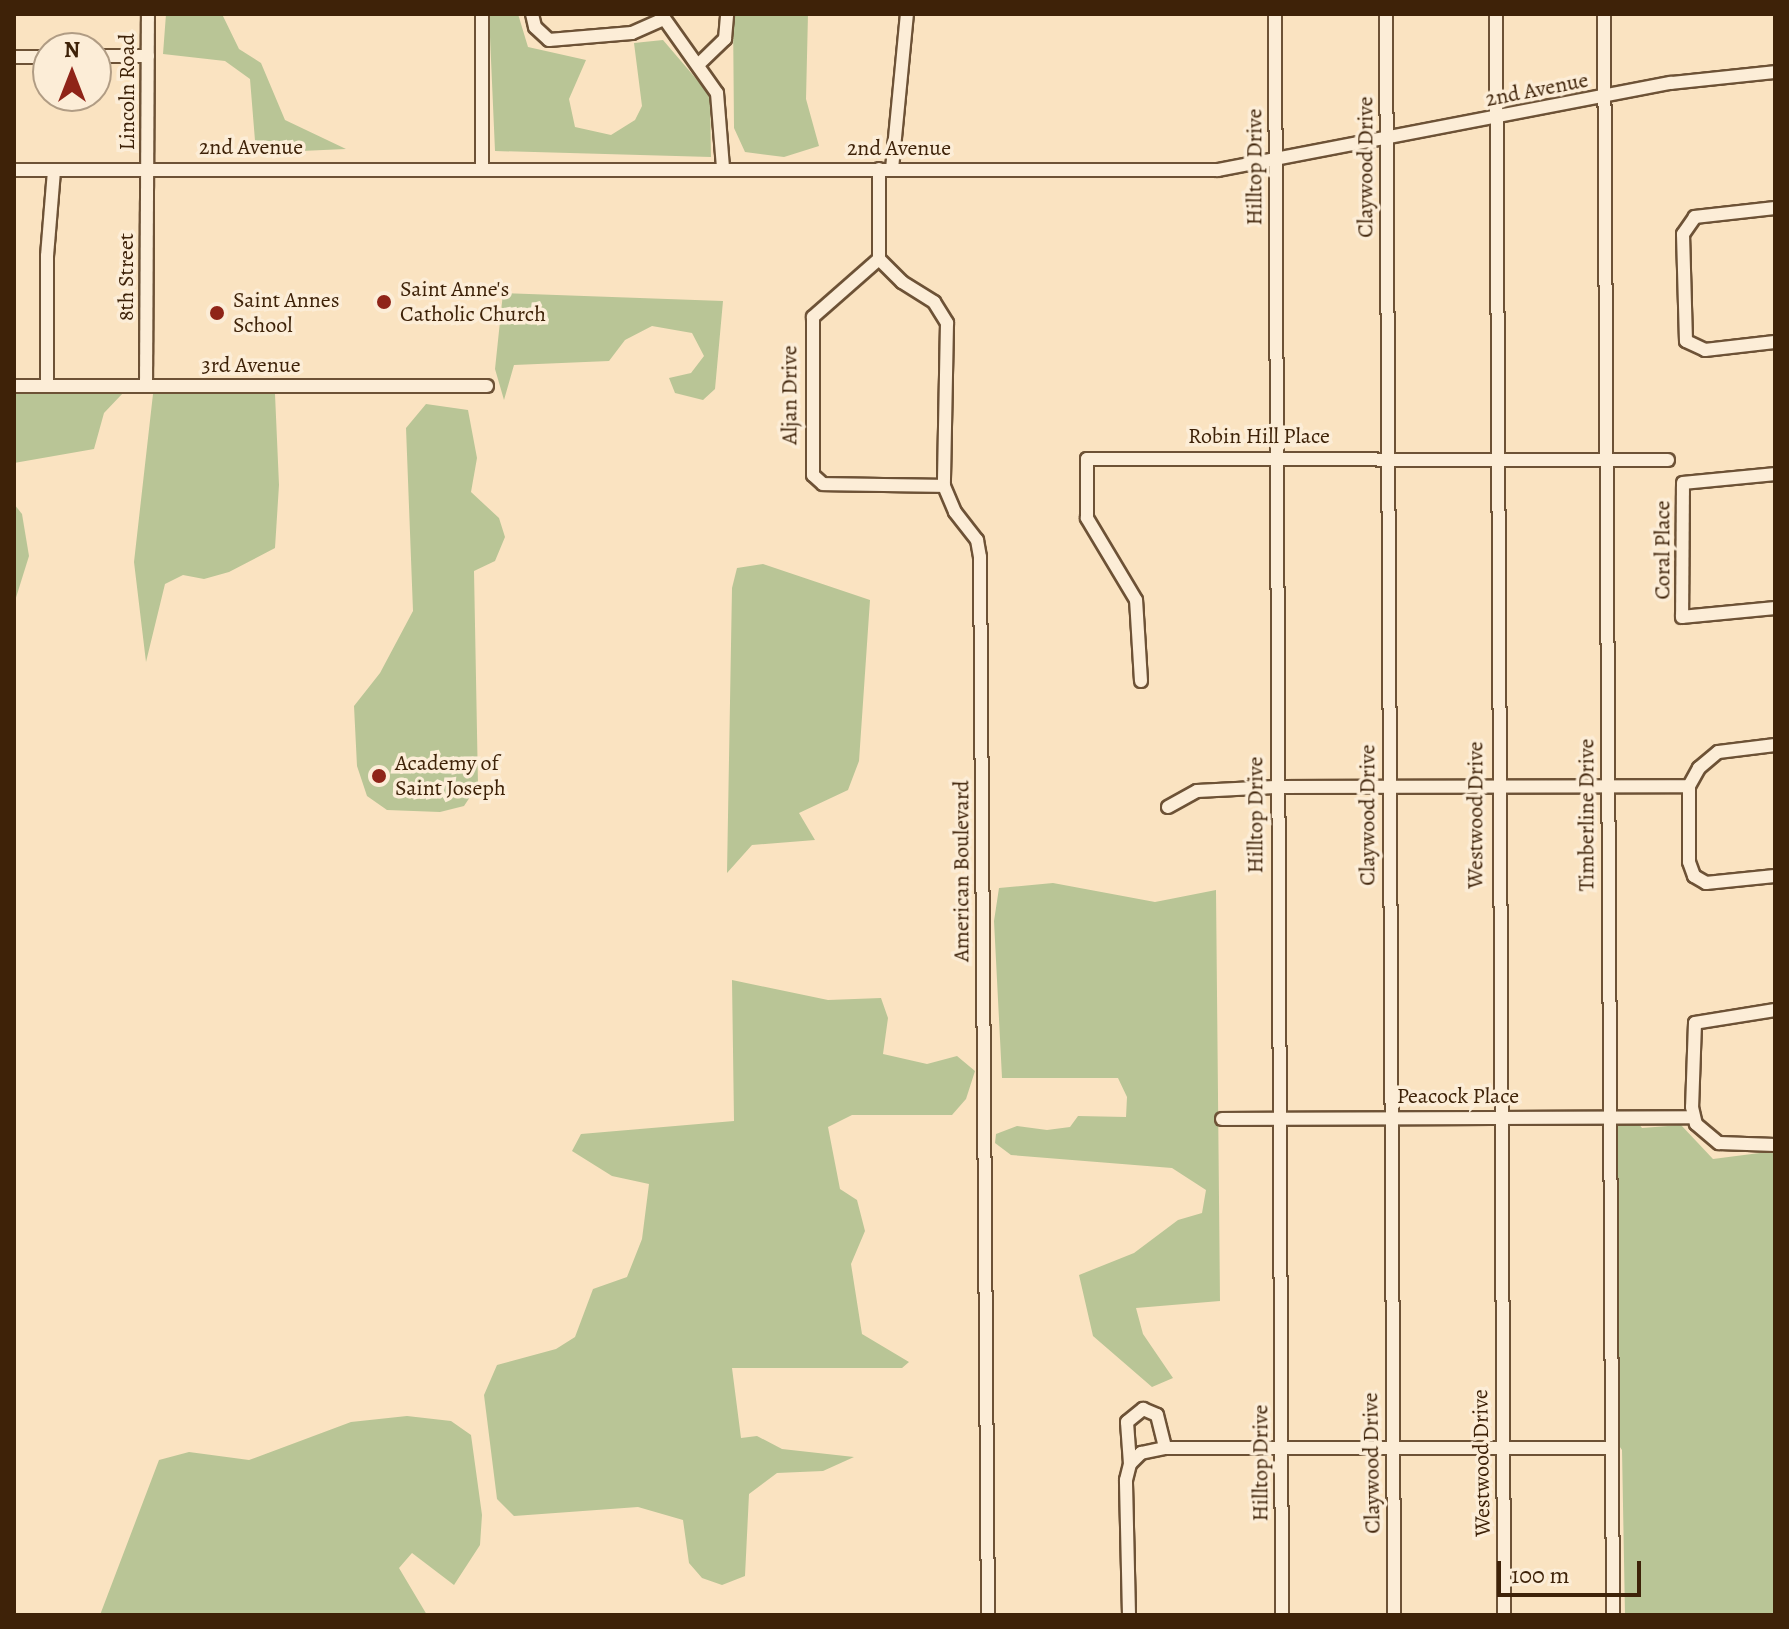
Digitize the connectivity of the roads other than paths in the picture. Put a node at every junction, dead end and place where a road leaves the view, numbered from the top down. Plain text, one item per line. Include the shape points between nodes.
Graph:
1 (148, 14) edge
2 (482, 14) edge
3 (532, 14) edge
4 (727, 14) edge
5 (907, 14) edge
6 (1275, 14) edge
7 (1386, 14) edge
8 (1496, 14) edge
9 (1604, 14) edge
10 (662, 16) edge
11 (112, 56) edge
12 (148, 56) junction
13 (700, 63) junction
14 (1775, 72) edge
15 (1604, 97) junction
16 (1496, 118) junction
17 (1386, 139) junction
18 (1275, 160) junction
19 (482, 168) junction
20 (723, 168) junction
21 (148, 169) junction
22 (886, 169) junction
23 (14, 170) edge
24 (54, 171) junction
25 (1775, 208) edge
26 (879, 259) junction
27 (1775, 342) edge
28 (47, 385) junction
29 (14, 386) edge
30 (146, 386) junction
31 (487, 386) dead end
32 (1387, 456) junction
33 (1276, 457) junction
34 (1496, 457) junction
35 (1606, 457) junction
36 (1668, 460) dead end
37 (1775, 474) edge
38 (944, 486) junction
39 (1775, 608) edge
40 (1141, 681) dead end
41 (1775, 745) edge
42 (1689, 786) junction
43 (1275, 787) junction
44 (1496, 787) junction
45 (1387, 788) junction
46 (1607, 788) junction
47 (1168, 807) dead end
48 (1775, 876) edge
49 (1775, 1010) edge
50 (1498, 1117) junction
51 (1608, 1117) junction
52 (1693, 1117) junction
53 (1389, 1118) junction
54 (1222, 1119) dead end
55 (1278, 1119) junction
56 (1775, 1145) edge
57 (1165, 1448) junction
58 (1501, 1448) junction
59 (1611, 1448) junction
60 (1280, 1449) junction
61 (1392, 1449) junction
62 (1130, 1464) junction
63 (988, 1615) edge
64 (1129, 1615) edge
65 (1282, 1615) edge
66 (1394, 1615) edge
67 (1504, 1615) edge
68 (1613, 1615) edge

1 - 12 street, Lincoln Road
2 - 19 street
3 - 10 street via 535,27 549,40 632,33
4 - 13 street via 725,39
5 - 22 street
6 - 18 street, Hilltop Drive
7 - 17 street, Claywood Drive
8 - 16 street, Westwood Drive
9 - 15 street, Timberline Drive
10 - 13 street
11 - 12 street
12 - 21 street, Lincoln Road
13 - 20 street via 720,101
14 - 15 street, 2nd Avenue via 1671,83
15 - 16 street, 2nd Avenue
15 - 35 street, Timberline Drive
16 - 17 street, 2nd Avenue
16 - 34 street, Westwood Drive
17 - 18 street, 2nd Avenue
17 - 32 street, Claywood Drive
18 - 22 street, 2nd Avenue via 1218,170
18 - 33 street, Hilltop Drive
19 - 20 street, 2nd Avenue
19 - 21 street, 2nd Avenue
20 - 22 street, 2nd Avenue
21 - 24 street, 2nd Avenue
21 - 30 street, 8th Street
22 - 26 street
23 - 24 street, 2nd Avenue
24 - 28 street via 47,256
25 - 27 street via 1687,222 1683,234 1684,337 1694,347
26 - 38 street via 934,302 947,323
26 - 38 street, Aljan Drive via 813,317 813,475 823,484
28 - 29 street, 3rd Avenue
28 - 30 street, 3rd Avenue
30 - 31 street, 3rd Avenue
32 - 33 street, Robin Hill Place
32 - 34 street, Robin Hill Place
32 - 45 street, Claywood Drive
33 - 40 street, Robin Hill Place via 1087,459 1087,518 1136,600
33 - 43 street, Hilltop Drive
34 - 35 street, Robin Hill Place
34 - 44 street, Westwood Drive
35 - 36 street, Robin Hill Place
35 - 46 street, Timberline Drive
37 - 39 street, Coral Place via 1683,483 1682,617
38 - 63 street, American Boulevard via 977,540 980,557
41 - 42 street via 1718,752 1702,764
42 - 46 street
42 - 48 street via 1689,862 1694,876 1711,883
43 - 45 street
43 - 47 street via 1197,791
43 - 55 street, Hilltop Drive
44 - 45 street
44 - 46 street
44 - 50 street, Westwood Drive
45 - 53 street, Claywood Drive
46 - 51 street, Timberline Drive
49 - 52 street via 1695,1023
50 - 51 street, Peacock Place
50 - 53 street, Peacock Place
50 - 58 street, Westwood Drive
51 - 52 street, Peacock Place
51 - 59 street, Timberline Drive
52 - 56 street via 1703,1134 1719,1143
53 - 55 street, Peacock Place
53 - 61 street, Claywood Drive
54 - 55 street, Peacock Place
55 - 60 street, Hilltop Drive
57 - 60 street
57 - 62 street via 1141,1453
57 - 62 street via 1157,1415 1143,1409 1127,1422
58 - 59 street
58 - 61 street
58 - 67 street, Westwood Drive
59 - 68 street, Timberline Drive
60 - 61 street
60 - 65 street, Hilltop Drive
61 - 66 street, Claywood Drive
62 - 64 street

